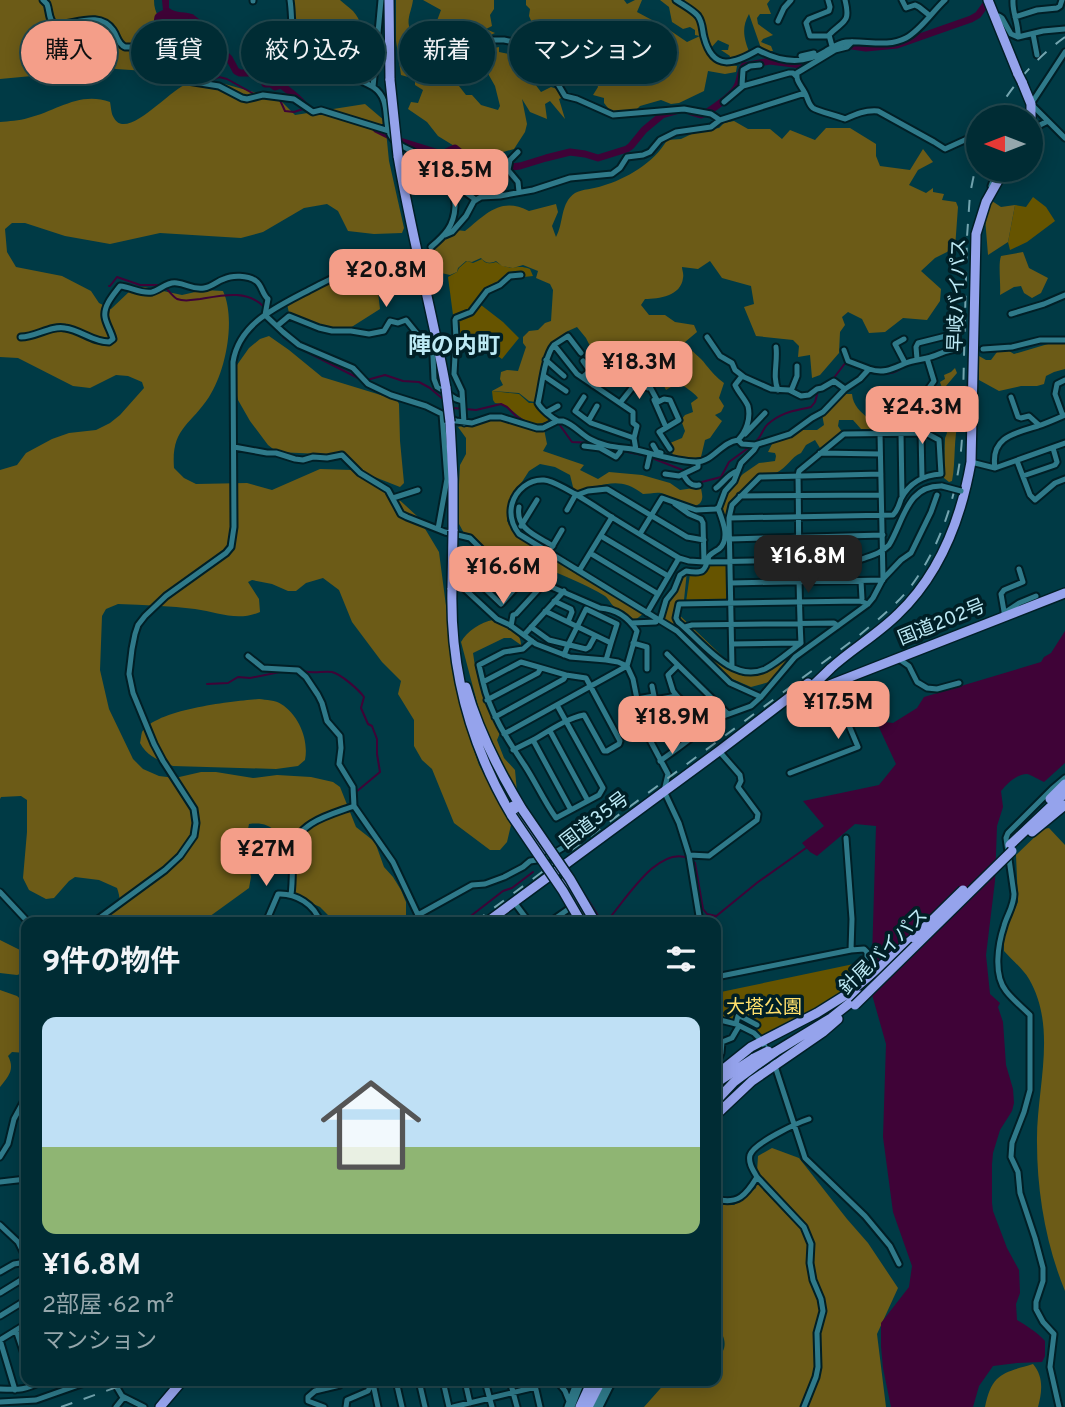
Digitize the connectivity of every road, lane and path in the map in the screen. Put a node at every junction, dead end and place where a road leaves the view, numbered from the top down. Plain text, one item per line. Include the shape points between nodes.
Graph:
1 (43, 0) edge
2 (290, 0) edge
3 (381, 0) edge
4 (389, 0) edge
5 (676, 0) edge
6 (791, 0) edge
7 (828, 0) edge
8 (845, 0) edge
9 (902, 0) edge
10 (945, 0) edge
11 (988, 0) edge
12 (1013, 0) edge
13 (1040, 0) edge
14 (1064, 0) edge
15 (1037, 10) junction
16 (929, 15) junction
17 (994, 17) junction
18 (1015, 17) junction
19 (778, 21) dead end
20 (1065, 29) edge
21 (1033, 34) junction
22 (829, 36) junction
23 (1018, 37) junction
24 (495, 40) edge
25 (850, 45) junction
26 (832, 46) junction
27 (1065, 52) edge
28 (820, 54) junction
29 (801, 55) dead end
30 (1037, 55) dead end
31 (760, 65) dead end
32 (796, 76) junction
33 (743, 86) junction
34 (373, 87) junction
35 (805, 93) junction
36 (724, 102) dead end
37 (1031, 104) junction
38 (1046, 119) junction
39 (720, 120) junction
40 (1043, 122) edge
41 (1065, 126) edge
42 (389, 131) junction
43 (1059, 133) junction
44 (1065, 138) edge
45 (966, 139) edge
46 (518, 152) dead end
47 (993, 182) edge
48 (997, 182) edge
49 (453, 189) junction
50 (519, 192) junction
51 (991, 193) junction
52 (476, 200) junction
53 (445, 235) junction
54 (431, 247) dead end
55 (412, 257) dead end
56 (521, 275) dead end
57 (1065, 295) edge
58 (1011, 314) dead end
59 (265, 315) junction
60 (951, 319) dead end
61 (277, 326) junction
62 (950, 335) junction
63 (21, 337) dead end
64 (707, 337) dead end
65 (904, 339) dead end
66 (1065, 340) edge
67 (554, 345) junction
68 (776, 347) dead end
69 (950, 349) junction
70 (960, 349) dead end
71 (982, 349) dead end
72 (844, 350) dead end
73 (580, 353) dead end
74 (916, 358) junction
75 (927, 358) junction
76 (547, 360) junction
77 (583, 360) dead end
78 (906, 363) junction
79 (797, 366) dead end
80 (869, 369) junction
81 (590, 371) junction
82 (607, 372) dead end
83 (544, 376) junction
84 (565, 376) dead end
85 (742, 376) junction
86 (583, 378) junction
87 (1065, 380) edge
88 (593, 384) junction
89 (647, 387) junction
90 (845, 389) junction
91 (778, 390) junction
92 (566, 391) dead end
93 (791, 391) junction
94 (924, 395) dead end
95 (584, 397) dead end
96 (1011, 397) dead end
97 (462, 401) junction
98 (620, 403) junction
99 (558, 406) dead end
100 (597, 406) dead end
101 (895, 411) dead end
102 (547, 412) junction
103 (765, 413) dead end
104 (442, 414) junction
105 (1064, 415) edge
106 (609, 418) dead end
107 (589, 420) junction
108 (555, 421) junction
109 (464, 423) junction
110 (665, 425) dead end
111 (1040, 425) junction
112 (606, 428) junction
113 (921, 432) junction
114 (880, 433) junction
115 (898, 433) junction
116 (746, 434) junction
117 (634, 438) junction
118 (738, 440) junction
119 (1065, 443) edge
120 (653, 445) dead end
121 (756, 445) junction
122 (584, 446) dead end
123 (234, 447) junction
124 (621, 448) junction
125 (1053, 448) junction
126 (670, 449) dead end
127 (636, 450) junction
128 (820, 453) junction
129 (650, 454) junction
130 (880, 454) junction
131 (673, 458) junction
132 (1017, 461) junction
133 (698, 462) junction
134 (971, 462) junction
135 (647, 467) dead end
136 (995, 468) junction
137 (737, 471) junction
138 (685, 473) junction
139 (665, 474) dead end
140 (881, 474) junction
141 (798, 476) junction
142 (1023, 476) junction
143 (922, 478) junction
144 (1065, 479) edge
145 (699, 485) dead end
146 (716, 488) dead end
147 (418, 490) dead end
148 (963, 491) junction
149 (576, 495) junction
150 (881, 495) junction
151 (937, 495) dead end
152 (740, 496) junction
153 (799, 496) junction
154 (902, 496) junction
155 (393, 498) junction
156 (537, 500) dead end
157 (672, 502) junction
158 (519, 507) dead end
159 (718, 508) junction
160 (567, 510) dead end
161 (652, 515) junction
162 (882, 515) junction
163 (612, 517) junction
164 (799, 517) junction
165 (729, 518) junction
166 (522, 525) junction
167 (438, 529) junction
168 (516, 530) junction
169 (562, 530) dead end
170 (455, 533) junction
171 (640, 534) junction
172 (883, 535) junction
173 (601, 536) junction
174 (799, 537) junction
175 (730, 539) junction
176 (704, 540) junction
177 (553, 546) junction
178 (883, 551) junction
179 (549, 553) junction
180 (590, 553) junction
181 (679, 558) junction
182 (800, 559) junction
183 (731, 561) junction
184 (706, 562) junction
185 (1019, 569) dead end
186 (579, 571) junction
187 (668, 576) junction
188 (883, 580) junction
189 (862, 581) junction
190 (521, 582) junction
191 (800, 582) junction
192 (731, 583) junction
193 (452, 588) junction
194 (564, 591) junction
195 (1065, 593) edge
196 (658, 594) junction
197 (1035, 596) dead end
198 (862, 598) dead end
199 (554, 601) junction
200 (800, 602) junction
201 (501, 604) junction
202 (731, 604) junction
203 (868, 604) junction
204 (545, 611) junction
205 (647, 613) junction
206 (513, 615) junction
207 (1005, 615) junction
208 (568, 622) junction
209 (632, 623) junction
210 (800, 623) junction
211 (732, 624) junction
212 (511, 626) junction
213 (838, 626) junction
214 (531, 627) junction
215 (577, 627) junction
216 (685, 627) junction
217 (524, 635) junction
218 (595, 636) junction
219 (532, 641) junction
220 (457, 643) junction
221 (611, 643) junction
222 (633, 643) junction
223 (801, 643) junction
224 (732, 644) junction
225 (568, 645) junction
226 (667, 654) dead end
227 (565, 655) junction
228 (248, 656) dead end
229 (899, 659) junction
230 (606, 660) junction
231 (678, 665) junction
232 (627, 666) junction
233 (648, 667) dead end
234 (732, 667) junction
235 (541, 668) junction
236 (831, 669) junction
237 (566, 676) junction
238 (483, 682) junction
239 (828, 683) junction
240 (960, 683) dead end
241 (590, 686) junction
242 (653, 686) dead end
243 (809, 689) junction
244 (677, 696) junction
245 (761, 696) junction
246 (796, 696) junction
247 (658, 699) junction
248 (487, 700) junction
249 (637, 701) junction
250 (557, 705) junction
251 (777, 705) junction
252 (728, 714) junction
253 (495, 717) junction
254 (566, 722) junction
255 (643, 722) junction
256 (758, 722) junction
257 (708, 726) junction
258 (472, 729) junction
259 (550, 731) junction
260 (504, 734) junction
261 (695, 735) junction
262 (533, 740) junction
263 (678, 748) junction
264 (513, 750) junction
265 (719, 751) junction
266 (660, 761) junction
267 (790, 773) dead end
268 (1065, 778) edge
269 (1065, 784) edge
270 (664, 791) junction
271 (1065, 793) edge
272 (588, 801) junction
273 (1065, 803) edge
274 (355, 806) junction
275 (571, 810) junction
276 (588, 828) dead end
277 (1031, 829) junction
278 (846, 838) dead end
279 (542, 851) junction
280 (689, 855) junction
281 (574, 858) junction
282 (555, 873) junction
283 (536, 886) junction
284 (565, 886) junction
285 (0, 892) edge
286 (291, 895) junction
287 (514, 902) junction
288 (570, 908) junction
289 (418, 915) joint
290 (23, 917) edge
291 (101, 917) edge
292 (268, 917) edge
293 (318, 917) edge
294 (494, 917) edge
295 (525, 917) edge
296 (557, 917) edge
297 (581, 917) edge
298 (583, 917) edge
299 (584, 917) edge
300 (585, 917) edge
301 (700, 917) edge
302 (916, 940) junction
303 (851, 950) junction
304 (867, 959) dead end
305 (721, 976) edge
306 (852, 999) junction
307 (721, 1020) edge
308 (737, 1025) junction
309 (757, 1025) dead end
310 (762, 1041) junction
311 (721, 1054) edge
312 (756, 1061) junction
313 (775, 1066) junction
314 (721, 1071) edge
315 (721, 1080) edge
316 (721, 1087) edge
317 (721, 1096) edge
318 (21, 1106) edge
319 (721, 1110) edge
320 (809, 1119) dead end
321 (794, 1124) junction
322 (0, 1157) edge
323 (757, 1177) junction
324 (21, 1180) edge
325 (0, 1182) edge
326 (721, 1200) edge
327 (0, 1224) edge
328 (21, 1249) edge
329 (21, 1262) edge
330 (899, 1264) dead end
331 (0, 1272) edge
332 (21, 1280) edge
333 (0, 1293) edge
334 (21, 1303) edge
335 (0, 1316) edge
336 (21, 1327) edge
337 (16, 1330) junction
338 (0, 1340) edge
339 (21, 1345) edge
340 (32, 1386) edge
341 (76, 1386) edge
342 (115, 1386) edge
343 (178, 1386) edge
344 (336, 1386) edge
345 (370, 1386) edge
346 (373, 1386) edge
347 (397, 1386) edge
348 (420, 1386) edge
349 (445, 1386) edge
350 (466, 1386) edge
351 (486, 1386) edge
352 (511, 1386) edge
353 (530, 1386) edge
354 (536, 1386) edge
355 (561, 1386) edge
356 (576, 1386) edge
357 (582, 1386) edge
358 (588, 1386) edge
359 (598, 1386) edge
360 (606, 1386) edge
361 (610, 1386) edge
362 (0, 1390) edge
363 (15, 1390) junction
364 (513, 1393) junction
365 (124, 1397) junction
366 (490, 1399) junction
367 (0, 1402) edge
368 (470, 1403) junction
369 (573, 1406) edge
370 (116, 1407) edge
371 (144, 1407) edge
372 (160, 1407) edge
373 (324, 1407) edge
374 (346, 1407) edge
375 (379, 1407) edge
376 (402, 1407) edge
377 (425, 1407) edge
378 (451, 1407) edge
379 (492, 1407) edge
380 (517, 1407) edge
381 (541, 1407) edge
382 (587, 1407) edge
383 (598, 1407) edge
384 (804, 1407) edge
385 (1059, 1407) edge

1 - 42 street via 55,25 98,20 111,28 125,47 182,48 188,58 169,73 171,78 219,86 247,99 262,95 294,99 313,112 321,110
2 - 34 street via 293,34 303,53 319,65
3 - 34 street
4 - 170 highway, bridge via 390,80 398,156 446,387
5 - 28 street via 700,19 707,48 718,61 740,61 758,50 800,61
6 - 19 street
7 - 22 street via 829,11 806,23 810,36
8 - 22 street via 847,20
9 - 16 street via 906,8 915,5
10 - 16 street
11 - 17 highway
12 - 18 street
13 - 15 street
14 - 15 street via 1057,8
15 - 18 street
16 - 25 street via 901,40
17 - 23 street via 1002,18
17 - 37 highway
18 - 23 street
20 - 21 street
21 - 23 street
21 - 30 street
22 - 26 street
24 - 39 street via 519,43 543,59 565,96 613,115 677,109 708,113
25 - 26 street
25 - 32 street via 807,65
26 - 28 street
27 - 37 street
28 - 29 street
31 - 33 street via 743,70
32 - 33 street via 789,73
32 - 35 street
33 - 36 street
34 - 42 street via 386,105
35 - 39 street
35 - 45 street via 814,109 845,119 878,111 945,149
37 - 38 street
38 - 40 street
38 - 43 street
39 - 50 street via 711,127 665,137 650,152 627,157 612,174 570,177
41 - 43 street
42 - 49 street via 393,140 442,172
43 - 44 street
46 - 50 street via 509,166
47 - 51 street
48 - 51 highway, 早岐バイパス
49 - 52 street
49 - 53 street via 454,215
50 - 52 street
51 - 134 highway, 早岐バイパス via 976,234
52 - 53 street
53 - 54 street
55 - 59 street via 341,273
56 - 97 street via 510,276 487,291 475,308 455,320 454,374
57 - 58 street
59 - 61 street
59 - 63 street via 268,299 252,279 225,278 201,288 172,283 145,293 120,286 104,311 113,335 109,342 64,327
59 - 123 street via 235,349
60 - 62 street
61 - 97 street via 289,316 327,330 369,334 384,331 390,321 406,320 430,345 434,383
61 - 104 street via 307,349 353,368 368,384
62 - 69 street
62 - 74 street via 918,343
64 - 85 street
65 - 78 street via 895,344
66 - 71 street
67 - 73 street via 568,336
67 - 76 street
67 - 86 street
68 - 91 street
69 - 70 street
69 - 75 street
72 - 80 street via 848,361
74 - 75 street
74 - 78 street
75 - 94 street via 934,381
76 - 83 street
76 - 84 street
77 - 81 street
78 - 80 street via 886,372
79 - 93 street
80 - 90 street
81 - 86 street
81 - 86 street via 599,365
82 - 88 street
83 - 92 street
83 - 102 street via 538,403
85 - 91 street
85 - 116 street via 735,385 748,408
86 - 88 street
87 - 105 street via 1057,384 1055,392
88 - 98 street
89 - 98 street via 632,388
89 - 110 street
89 - 126 street via 658,402 670,400 679,420 659,432
90 - 93 street via 834,381 805,396
90 - 121 street via 823,412 790,434
91 - 93 street
95 - 107 street via 575,411
96 - 111 street via 1018,417 1029,416
97 - 109 street
98 - 117 street via 633,412
99 - 102 street
100 - 107 street
101 - 115 street
102 - 108 street
103 - 116 street
104 - 109 street
104 - 167 street via 447,479
105 - 111 street
106 - 112 street
107 - 112 street
108 - 109 street via 543,428 501,417
108 - 124 street via 564,421 591,440
111 - 136 street via 1002,440 994,453
112 - 117 street
113 - 115 street
113 - 143 street
113 - 143 street via 939,440 941,464 941,474
114 - 115 street
114 - 128 street via 844,434
114 - 130 street
115 - 154 street
116 - 118 street
117 - 127 street
118 - 121 street
118 - 133 street
119 - 125 street
120 - 131 street via 657,452
121 - 137 street
122 - 124 street via 616,457
123 - 155 street via 295,459 342,455
123 - 291 street via 231,547 145,616 135,634 129,674 153,744 194,809 194,836 165,870
124 - 127 street
125 - 132 street
125 - 142 street via 1055,465
127 - 129 street
128 - 130 street
128 - 141 street
129 - 131 street
129 - 135 street
130 - 140 street
131 - 133 street
132 - 136 street
132 - 142 street
133 - 138 street via 698,467
134 - 136 street
134 - 148 highway, 早岐バイパス
137 - 146 street
137 - 159 street
138 - 139 street
138 - 145 street via 690,483
140 - 141 street
140 - 150 street
141 - 152 street via 760,477
141 - 153 street
142 - 144 street via 1035,500
143 - 154 street
147 - 155 street
148 - 178 street, bridge via 942,486 919,491
148 - 236 highway, 早岐バイパス via 955,527 934,570 898,614
149 - 160 street
149 - 161 street via 607,489
149 - 163 street
149 - 168 street via 550,481 530,482 513,502 511,519
150 - 153 street
150 - 162 street
151 - 188 street via 911,553
152 - 153 street
152 - 165 street
153 - 164 street
154 - 162 street via 893,515
155 - 167 street via 401,514
156 - 166 street
157 - 159 street via 696,510
157 - 161 street via 662,498
157 - 176 street via 701,519
158 - 166 street
159 - 184 street via 724,540
161 - 171 street
161 - 176 street via 687,537
162 - 164 street
162 - 172 street
163 - 171 street
163 - 173 street
164 - 165 street
164 - 174 street
165 - 175 street
166 - 168 street
166 - 177 street
167 - 170 street
168 - 179 street
169 - 177 street
170 - 193 highway, bridge
170 - 194 street via 470,538 509,571 524,572
170 - 212 street via 457,581 497,619
171 - 181 street
172 - 174 street
172 - 178 street
173 - 180 street
173 - 187 street
174 - 175 street
174 - 182 street
175 - 183 street
176 - 184 street
177 - 179 street
178 - 182 street via 862,559
178 - 188 street
179 - 186 street
180 - 186 street
180 - 196 street
181 - 184 street
181 - 187 street
182 - 183 street
182 - 191 street
183 - 184 street
183 - 192 street
184 - 209 street via 699,573 680,575 658,619
185 - 207 street via 1023,582 1001,594
186 - 205 street
187 - 196 street
188 - 189 street
188 - 203 street
189 - 191 street
189 - 198 street
190 - 201 street
190 - 201 street via 492,569 481,585
190 - 206 street via 533,583 538,590
191 - 192 street
191 - 200 street
192 - 202 street
193 - 220 highway
193 - 258 highway via 456,662
194 - 199 street
194 - 209 street
195 - 207 highway, 国道202号
196 - 205 street
197 - 207 street
199 - 204 street
199 - 208 street via 571,609
200 - 202 street
200 - 203 street
200 - 210 street
201 - 206 street
202 - 211 street
202 - 216 street via 680,604 676,618
203 - 213 street
204 - 208 street
204 - 214 street
205 - 245 street via 677,631 730,682
206 - 212 street
207 - 229 highway, 国道202号
208 - 215 street
209 - 222 street via 636,631
210 - 211 street
210 - 213 street
210 - 223 street
211 - 216 street
211 - 224 street
212 - 217 street
213 - 245 street via 794,657
214 - 217 street
214 - 225 street via 549,640
215 - 218 street
215 - 221 street via 586,609 617,624
215 - 225 street
216 - 234 street
217 - 219 street
218 - 221 street
218 - 225 street via 586,649
219 - 227 street
219 - 238 street via 523,649 504,652 479,665
220 - 279 highway via 463,681 490,760
220 - 300 highway, bridge via 480,728 522,809 570,879
221 - 230 street
222 - 232 street
222 - 233 street via 647,647
223 - 224 street
223 - 234 street via 765,669 752,673
224 - 234 street
225 - 227 street
226 - 231 street
227 - 230 street
228 - 274 street via 263,668 298,670 306,677 322,702 327,721 340,736 339,764 353,787
229 - 239 highway, 国道202号
229 - 240 street via 927,688
230 - 232 street
231 - 244 street via 668,675
231 - 252 street
232 - 241 street
232 - 249 street
235 - 237 street
235 - 238 street via 521,662
235 - 248 street
236 - 239 highway, 早岐バイパス
236 - 246 highway, 早岐バイパス
237 - 241 street via 586,678
237 - 253 street
238 - 248 street
239 - 243 highway, 早岐バイパス
239 - 246 highway, 国道202号
239 - 267 street via 858,747
241 - 250 street
241 - 254 street via 619,744 604,751 584,715
242 - 249 street via 654,696
243 - 246 highway, 早岐バイパス
243 - 251 highway
244 - 247 street
244 - 257 street
245 - 252 street via 751,706
246 - 251 highway, 国道35号
246 - 256 highway, 国道35号
247 - 249 street
247 - 261 street
248 - 253 street
249 - 255 street
250 - 254 street
250 - 260 street
251 - 256 highway, 国道35号
252 - 257 street
253 - 260 street
254 - 259 street
254 - 272 street via 603,788
255 - 263 street via 650,720
255 - 266 street
256 - 265 highway, 国道35号
257 - 261 street
258 - 279 highway via 503,795
258 - 298 highway, bridge via 512,816
259 - 262 street
259 - 272 street
260 - 264 street
261 - 263 street
262 - 264 street
262 - 275 street
263 - 266 street
264 - 275 street via 556,818
265 - 270 highway, 国道35号
265 - 280 street via 740,775 738,788 758,814 757,820 709,856
266 - 270 street via 667,774
268 - 385 street via 1006,838 1014,902 1001,938 999,968 1005,990 1030,1015 1030,1090 1011,1157 1043,1268 1036,1309 1054,1334 1050,1367
269 - 277 highway via 1041,809
270 - 280 street
270 - 281 highway, 国道35号
271 - 277 highway, 針尾バイパス
272 - 275 street
273 - 277 highway
274 - 286 street via 313,823 298,835
274 - 289 street via 393,862
276 - 289 street via 544,859 472,885
277 - 302 highway, 針尾バイパス, bridge
278 - 303 street
279 - 284 highway
280 - 301 street
281 - 282 highway, 国道35号
281 - 284 highway
282 - 283 highway, 国道35号
282 - 284 highway via 556,883
283 - 284 highway
283 - 287 highway, 国道35号
284 - 288 highway
284 - 299 highway
285 - 290 street
286 - 292 street via 278,894
286 - 293 street
287 - 294 highway, 国道35号
287 - 295 street
288 - 296 street
288 - 297 highway
302 - 306 highway, 針尾バイパス, bridge
302 - 306 highway, 針尾バイパス via 882,966
303 - 304 street via 864,949
303 - 305 street
306 - 310 highway, 針尾バイパス
306 - 312 highway, bridge via 831,1018
306 - 313 highway, 針尾バイパス via 823,1032
307 - 308 street
308 - 309 street via 738,1016
308 - 310 street
308 - 311 street via 732,1038 722,1042
310 - 313 street
310 - 314 highway, 針尾バイパス
312 - 315 highway
312 - 316 highway
312 - 317 highway
313 - 319 highway, 針尾バイパス
313 - 321 street
318 - 322 street
320 - 321 street
321 - 323 street via 756,1147 750,1156
321 - 330 street via 805,1158 865,1216
323 - 326 street via 734,1201
323 - 384 street via 804,1227 811,1244 813,1280 823,1311 817,1333 818,1367
324 - 325 street
327 - 328 street
329 - 331 street
332 - 333 street
334 - 335 street
336 - 337 street
337 - 338 street
337 - 339 street
338 - 363 street
340 - 363 street
341 - 367 street via 36,1400
342 - 365 street
343 - 372 highway
344 - 373 street via 308,1397
345 - 374 street via 347,1400
346 - 375 street
347 - 376 street
348 - 377 street
349 - 378 street
350 - 368 street
351 - 366 street
352 - 364 street
353 - 364 street
354 - 381 street
355 - 369 street
356 - 369 street
357 - 369 highway
358 - 369 highway
359 - 382 highway
360 - 383 street
361 - 383 street
362 - 363 street
364 - 366 street
364 - 380 street
365 - 370 street
365 - 371 street
366 - 368 street
366 - 379 street
368 - 378 street

